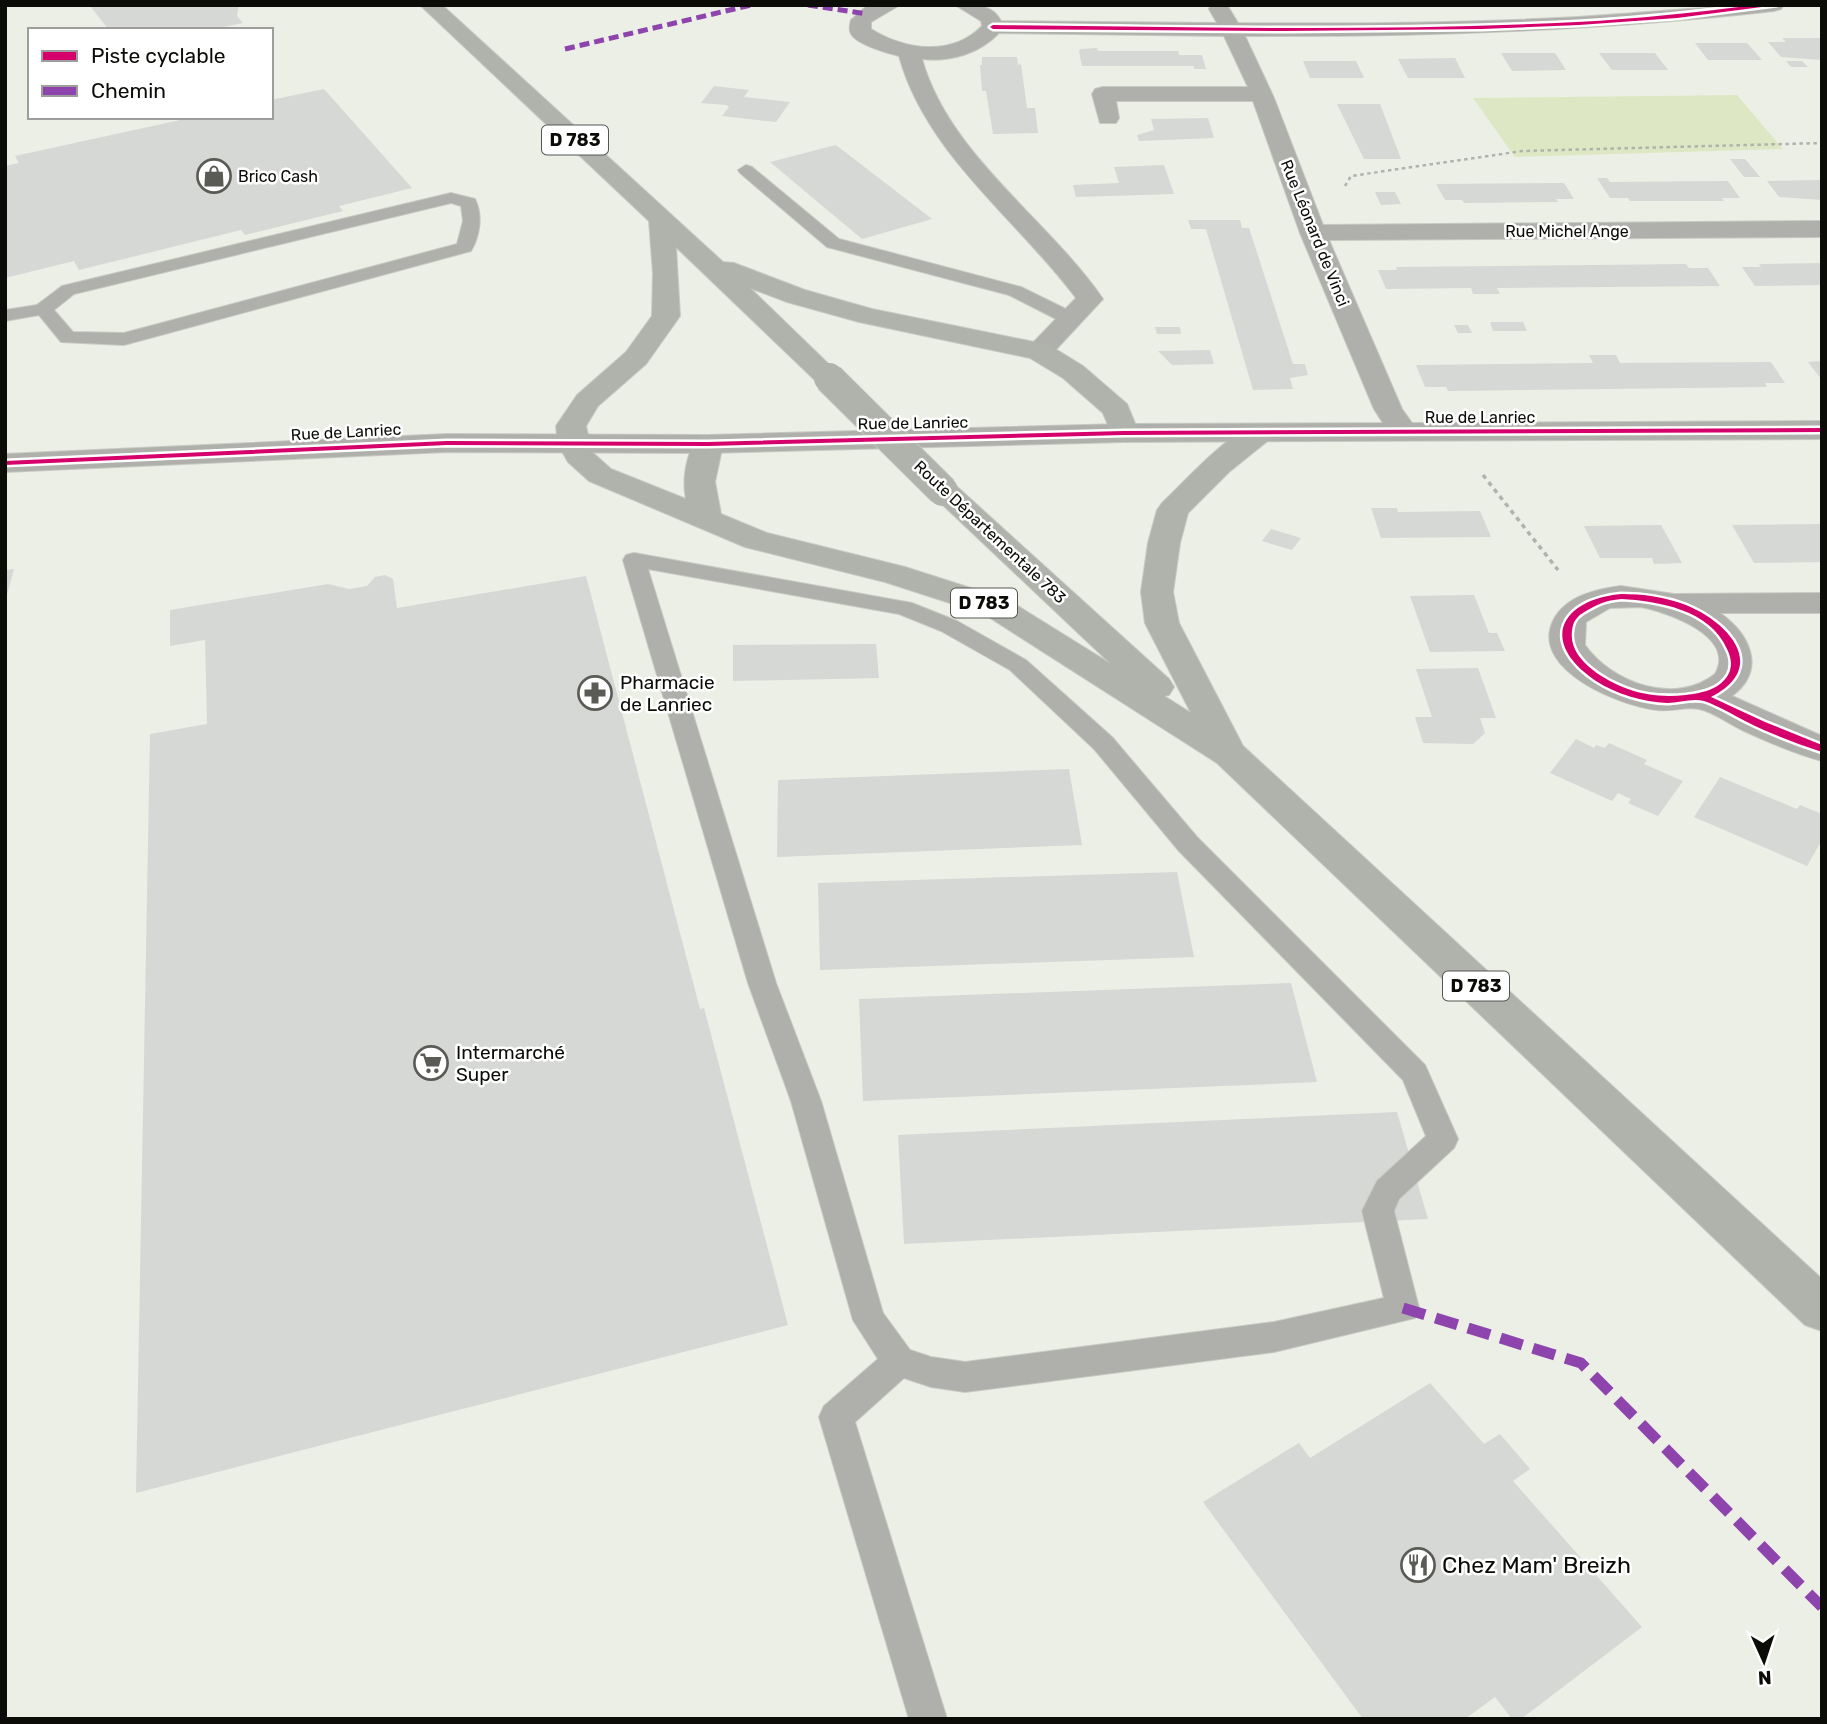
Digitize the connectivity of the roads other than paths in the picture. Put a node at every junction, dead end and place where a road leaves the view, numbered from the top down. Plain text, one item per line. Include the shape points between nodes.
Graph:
1 (430, 5) edge
2 (965, 5) edge
3 (1216, 5) edge
4 (1774, 5) edge
5 (881, 6) edge
6 (993, 27) junction
7 (1232, 30) junction
8 (909, 52) junction
9 (1260, 94) junction
10 (1108, 118) dead end
11 (746, 170) dead end
12 (661, 220) junction
13 (1822, 229) edge
14 (1312, 233) junction
15 (710, 264) junction
16 (43, 309) junction
17 (5, 316) edge
18 (1071, 319) junction
19 (1039, 351) junction
20 (1822, 430) edge
21 (1124, 433) junction
22 (1260, 433) junction
23 (1404, 433) junction
24 (573, 444) junction
25 (708, 444) junction
26 (5, 463) edge
27 (707, 520) junction
28 (1672, 603) junction
29 (1822, 603) edge
30 (1702, 697) junction
31 (1822, 749) edge
32 (1230, 754) junction
33 (1822, 1310) edge
34 (899, 1361) junction
35 (928, 1719) edge

1 - 12 main road, D 783
2 - 6 street via 990,18
3 - 7 street, Rue Léonard de Vinci
4 - 7 street via 1677,18 1524,28
5 - 8 street via 861,20 860,32 876,44
6 - 7 street
6 - 8 street via 985,40 969,47
7 - 9 street, Rue Léonard de Vinci
8 - 18 street via 921,90 964,158 1072,273 1090,299
9 - 10 street via 1103,94
9 - 14 street, Rue Léonard de Vinci
11 - 18 lane via 833,243 1015,291
12 - 15 main road, Route Départementale 783 / D 783
12 - 24 main road via 666,316 636,358 575,417
13 - 14 street, Rue Michel Ange
14 - 23 street, Rue Léonard de Vinci via 1392,418
15 - 19 main road, D 783 via 796,296 869,316
15 - 32 main road, Route Départementale 783 / D 783, bridge via 943,491
16 - 16 lane via 68,338 124,339 465,247 472,221 469,203 451,198 68,290
16 - 17 lane
18 - 19 street
19 - 21 main road, D 783 via 1073,372 1117,410
20 - 23 street, Rue de Lanriec
21 - 22 street, Rue de Lanriec
21 - 25 street, Rue de Lanriec
22 - 23 street, Rue de Lanriec
22 - 32 main road via 1173,510 1157,592 1162,623
24 - 25 street, Rue de Lanriec
24 - 26 street, Rue de Lanriec via 447,443
24 - 27 main road, D 783 via 579,456 600,474
25 - 27 main road via 698,493
27 - 32 main road, D 783 via 756,540 894,574 996,607
28 - 29 street
28 - 30 street via 1710,622 1732,646 1737,664 1732,678
28 - 30 street via 1643,597 1602,598 1569,621 1569,648 1588,672 1622,690 1668,700
30 - 31 street
32 - 33 main road, D 783
34 - 34 lane via 965,1377 1274,1337 1403,1308 1378,1211 1388,1190 1443,1139 1415,1073 1188,845 1103,743 1018,665 949,626 904,608 634,560 762,983 806,1101 869,1320
34 - 35 lane via 836,1417

